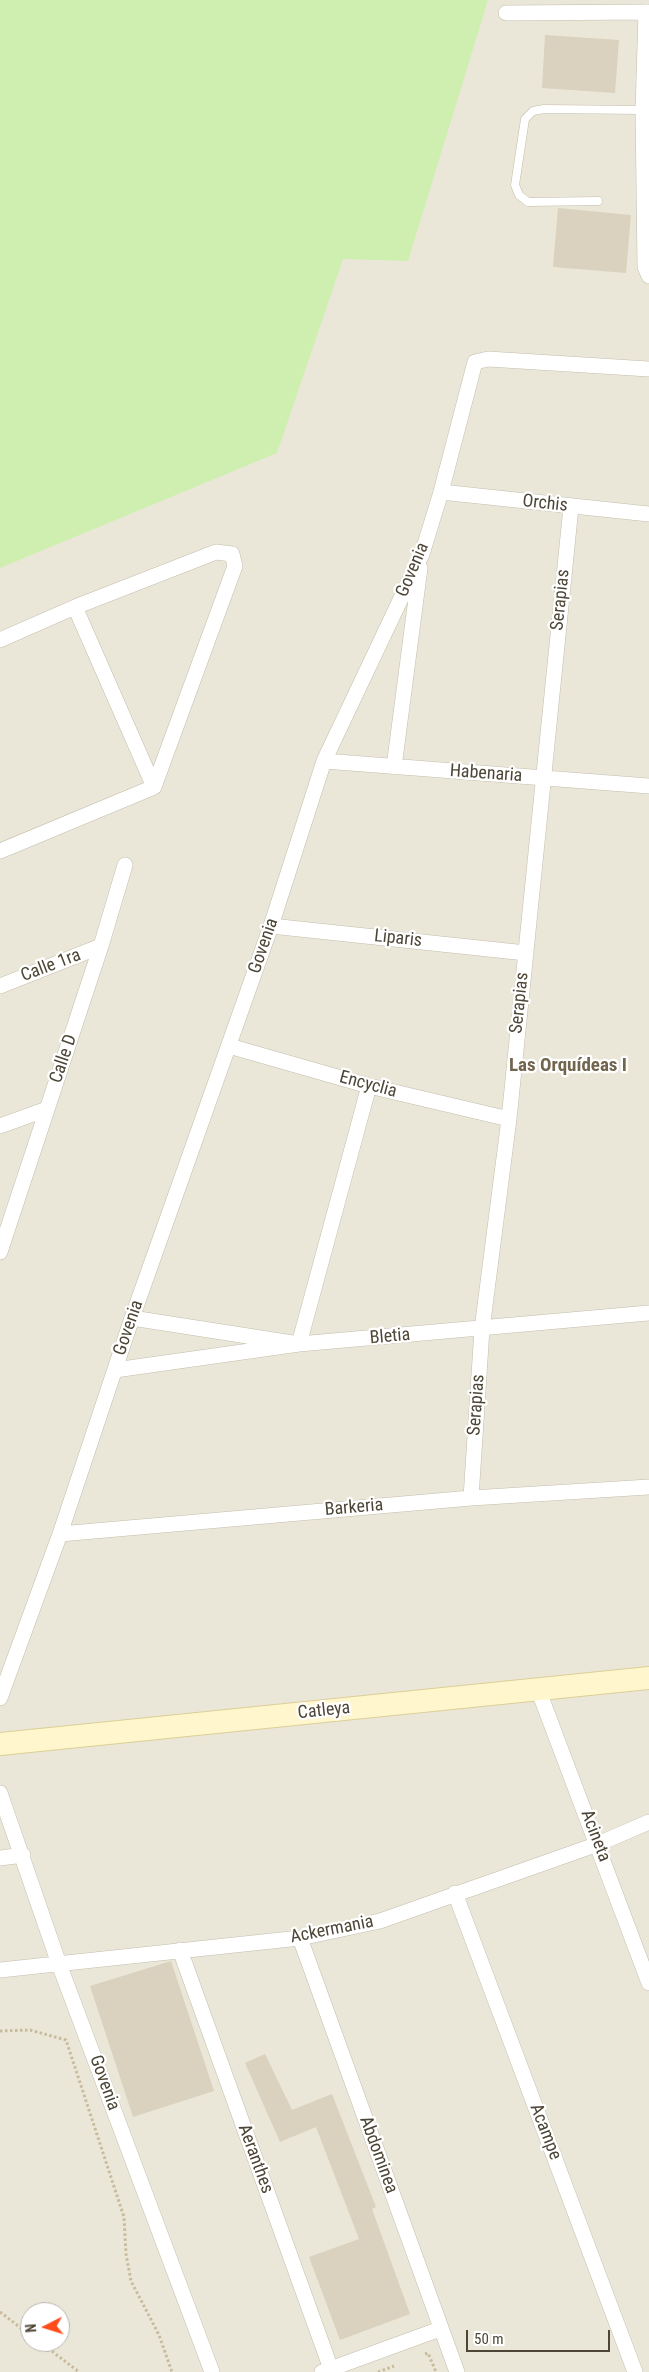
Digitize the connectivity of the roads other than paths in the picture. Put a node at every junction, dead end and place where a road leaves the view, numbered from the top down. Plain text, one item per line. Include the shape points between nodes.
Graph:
1 (647, 12) edge
2 (506, 13) dead end
3 (643, 110) junction
4 (598, 201) dead end
5 (649, 276) edge
6 (649, 369) edge
7 (441, 492) junction
8 (570, 507) junction
9 (649, 514) edge
10 (422, 554) junction
11 (76, 607) junction
12 (0, 640) edge
13 (324, 761) junction
14 (394, 767) junction
15 (543, 779) junction
16 (649, 786) edge
17 (154, 787) junction
18 (0, 850) edge
19 (125, 865) dead end
20 (271, 926) junction
21 (101, 946) junction
22 (526, 952) junction
23 (0, 986) edge
24 (230, 1046) junction
25 (369, 1086) junction
26 (47, 1109) junction
27 (509, 1119) junction
28 (0, 1126) edge
29 (0, 1252) edge
30 (649, 1313) edge
31 (132, 1318) junction
32 (482, 1329) junction
33 (299, 1344) junction
34 (114, 1370) junction
35 (649, 1487) edge
36 (471, 1498) junction
37 (60, 1534) junction
38 (649, 1678) edge
39 (538, 1689) junction
40 (0, 1698) edge
41 (0, 1744) edge
42 (0, 1793) edge
43 (649, 1822) edge
44 (598, 1844) junction
45 (23, 1855) junction
46 (0, 1858) edge
47 (455, 1893) junction
48 (300, 1938) junction
49 (180, 1950) junction
50 (59, 1964) junction
51 (0, 1970) edge
52 (649, 1983) edge
53 (440, 2329) junction
54 (326, 2370) edge
55 (212, 2372) edge
56 (456, 2372) edge
57 (635, 2372) edge

1 - 2 street
1 - 3 street
3 - 4 lane via 544,109 533,111 525,119 515,185 519,195 528,202
3 - 5 street via 645,267
6 - 7 street, Govenia via 488,360 475,362
7 - 8 street, Orchis
7 - 10 street, Govenia
8 - 9 street, Orchis
8 - 15 street, Serapias
10 - 13 street, Govenia
10 - 14 street
11 - 12 street
11 - 17 street
11 - 17 street via 216,552 232,554 235,566
13 - 14 street, Habenaria
13 - 20 street, Govenia
14 - 15 street, Habenaria
15 - 16 street, Habenaria
15 - 22 street, Serapias
17 - 18 street
19 - 21 street, Calle D
20 - 22 street, Liparis
20 - 24 street, Govenia
21 - 23 street, Calle 1ra
21 - 26 street, Calle D
22 - 27 street, Serapias
24 - 25 street, Encyclia
24 - 31 street, Govenia
25 - 27 street, Encyclia
25 - 33 street
26 - 28 street
26 - 29 street, Calle D
27 - 32 street, Serapias
30 - 32 street, Bletia
31 - 33 street, Bletia
31 - 34 street, Govenia
32 - 33 street, Bletia
32 - 36 street, Serapias
33 - 34 street
34 - 37 street, Govenia
35 - 36 street, Barkeria
36 - 37 street, Barkeria
37 - 40 street, Govenia
38 - 39 street, Catleya
39 - 41 street, Catleya
39 - 44 street, Acineta
42 - 45 street, Govenia
43 - 44 street, Ackermania
44 - 47 street, Ackermania
44 - 52 street, Acineta
45 - 46 street
45 - 50 street, Govenia
47 - 48 street, Ackermania via 380,1921
47 - 57 street, Acampe
48 - 49 street, Ackermania
48 - 53 street, Abdominea
49 - 50 street, Ackermania
49 - 54 street, Aeranthes
50 - 51 street, Ackermania
50 - 55 street, Govenia
53 - 54 street
53 - 56 street, Abdominea

